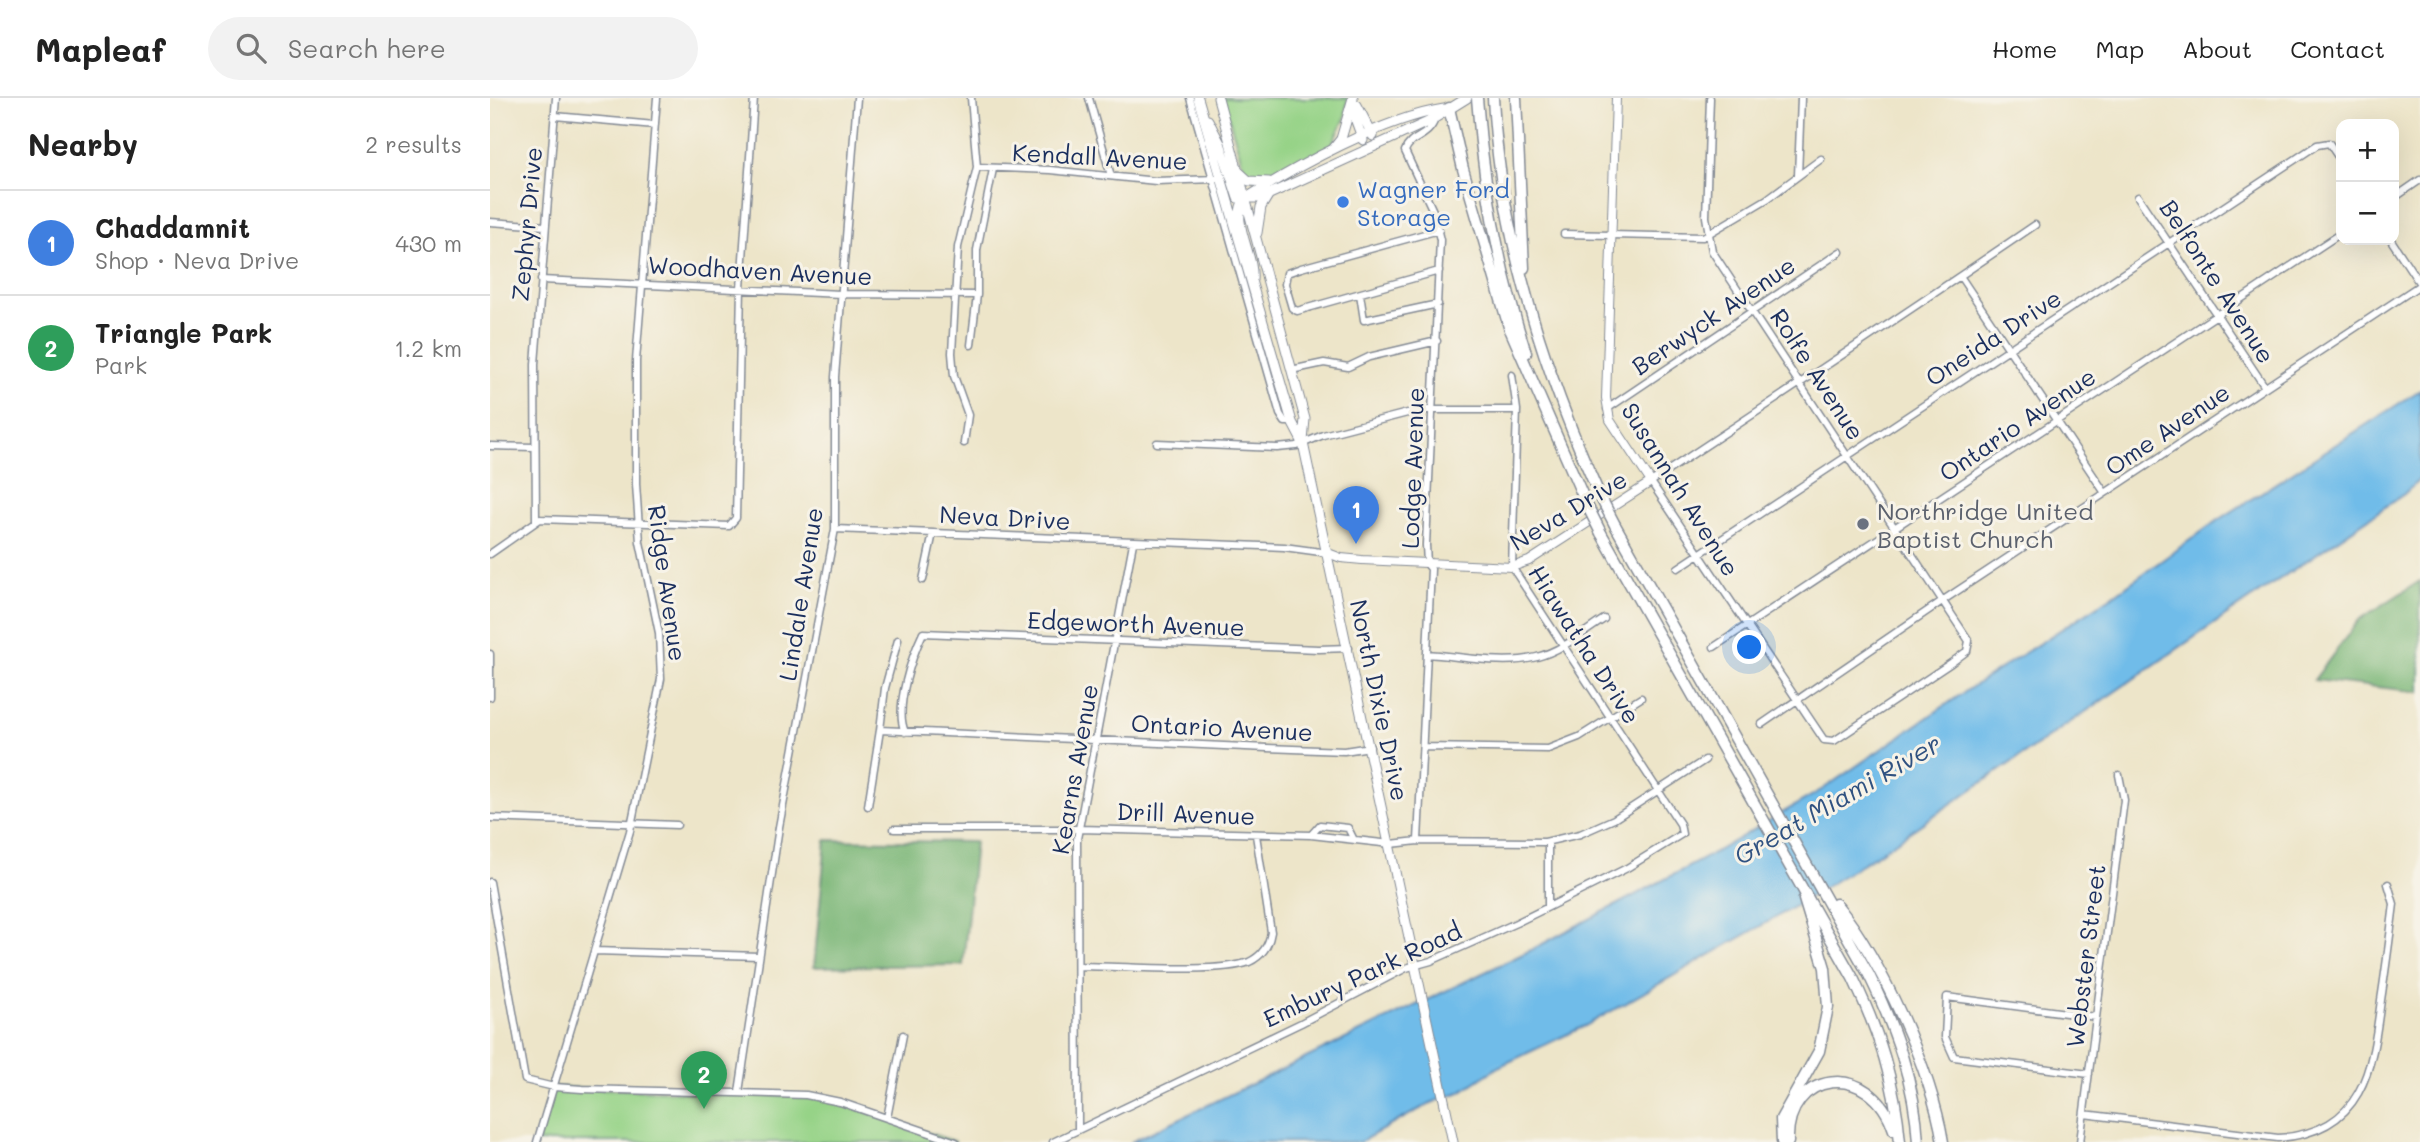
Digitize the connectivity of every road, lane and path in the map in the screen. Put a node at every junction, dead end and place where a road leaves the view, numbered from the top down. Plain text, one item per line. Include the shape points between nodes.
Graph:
1 (556, 98) edge
2 (657, 98) edge
3 (754, 98) edge
4 (857, 98) edge
5 (971, 98) edge
6 (1089, 98) edge
7 (1190, 98) edge
8 (1198, 98) edge
9 (1216, 98) edge
10 (1354, 98) edge
11 (1468, 98) edge
12 (1477, 98) edge
13 (1493, 98) edge
14 (1516, 98) edge
15 (1616, 98) edge
16 (1710, 98) edge
17 (1801, 98) edge
18 (1449, 108) junction
19 (1202, 110) junction
20 (555, 116) junction
21 (1435, 117) junction
22 (655, 125) junction
23 (1420, 125) junction
24 (1373, 136) junction
25 (1363, 140) junction
26 (1331, 152) junction
27 (2336, 154) edge
28 (1821, 159) dead end
29 (977, 167) junction
30 (993, 169) junction
31 (1237, 170) junction
32 (1309, 175) junction
33 (1111, 176) junction
34 (1798, 176) junction
35 (1216, 178) junction
36 (1277, 179) junction
37 (2420, 180) edge
38 (1269, 194) junction
39 (2399, 195) edge
40 (2138, 197) dead end
41 (1245, 199) junction
42 (490, 222) edge
43 (2035, 225) dead end
44 (545, 226) junction
45 (1438, 230) junction
46 (1564, 234) dead end
47 (1707, 235) junction
48 (1612, 236) junction
49 (2336, 236) edge
50 (2170, 243) junction
51 (1256, 245) junction
52 (2394, 245) edge
53 (1840, 252) dead end
54 (1439, 271) junction
55 (1960, 276) junction
56 (1523, 278) junction
57 (541, 280) junction
58 (643, 284) junction
59 (1252, 284) junction
60 (2420, 284) edge
61 (741, 288) junction
62 (841, 294) junction
63 (1360, 294) junction
64 (976, 295) junction
65 (957, 296) junction
66 (1438, 304) junction
67 (1755, 312) junction
68 (2217, 315) junction
69 (1437, 341) junction
70 (971, 345) dead end
71 (2009, 349) junction
72 (1291, 370) junction
73 (1273, 373) junction
74 (1512, 375) dead end
75 (1800, 382) junction
76 (2264, 387) junction
77 (1543, 405) junction
78 (1433, 409) junction
79 (1607, 409) junction
80 (1517, 410) junction
81 (2055, 421) junction
82 (964, 443) dead end
83 (1157, 443) dead end
84 (1303, 443) junction
85 (490, 446) edge
86 (534, 447) junction
87 (1849, 455) junction
88 (1651, 482) junction
89 (2105, 493) junction
90 (536, 521) junction
91 (637, 521) junction
92 (1897, 528) junction
93 (835, 529) junction
94 (933, 533) junction
95 (1133, 543) junction
96 (1328, 553) junction
97 (490, 554) edge
98 (1698, 554) junction
99 (1427, 564) junction
100 (1512, 567) junction
101 (1678, 568) dead end
102 (923, 580) dead end
103 (1944, 599) junction
104 (1604, 619) dead end
105 (1745, 626) junction
106 (898, 640) dead end
107 (1116, 642) junction
108 (1562, 646) junction
109 (1714, 647) dead end
110 (1349, 648) junction
111 (490, 654) edge
112 (1427, 654) junction
113 (490, 697) edge
114 (1641, 698) dead end
115 (1796, 701) junction
116 (1609, 717) junction
117 (1762, 724) dead end
118 (880, 730) junction
119 (905, 732) junction
120 (1098, 740) junction
121 (1827, 741) joint
122 (1370, 747) junction
123 (1423, 747) junction
124 (1705, 760) dead end
125 (2119, 775) dead end
126 (1658, 789) junction
127 (868, 806) dead end
128 (490, 818) edge
129 (632, 824) junction
130 (677, 825) dead end
131 (894, 829) dead end
132 (1080, 829) junction
133 (1682, 834) joint
134 (1256, 835) junction
135 (1311, 835) junction
136 (1353, 838) junction
137 (1418, 841) junction
138 (1548, 842) junction
139 (1391, 844) junction
140 (1796, 876) junction
141 (490, 882) edge
142 (2388, 884) dead end
143 (1548, 907) junction
144 (1844, 920) junction
145 (595, 951) junction
146 (759, 956) junction
147 (1079, 965) junction
148 (1417, 965) junction
149 (2096, 1017) junction
150 (903, 1035) dead end
151 (2089, 1074) junction
152 (554, 1087) junction
153 (739, 1092) junction
154 (2084, 1114) junction
155 (887, 1118) junction
156 (1078, 1130) junction
157 (537, 1142) edge
158 (956, 1142) edge
159 (1053, 1142) edge
160 (1453, 1142) edge
161 (1782, 1142) edge
162 (1788, 1142) edge
163 (1899, 1142) edge
164 (1918, 1142) edge
165 (1943, 1142) edge
166 (2080, 1142) edge

1 - 20 street, Zephyr Drive
2 - 22 street, Ridge Avenue
3 - 61 street
4 - 62 street, Lindale Avenue
5 - 29 street
6 - 33 street
7 - 35 street
8 - 19 main road, North Dixie Drive
9 - 31 main road, North Dixie Drive
10 - 24 main road
10 - 25 main road
10 - 26 main road via 1341,139
11 - 18 main road
12 - 77 highway via 1500,259
13 - 56 highway via 1507,212
14 - 56 highway via 1526,257
15 - 48 street, Susannah Avenue
16 - 47 street, Rolfe Avenue
17 - 34 street
18 - 21 main road
18 - 24 main road via 1420,113
18 - 77 highway via 1509,327
19 - 35 main road, North Dixie Drive
19 - 41 main road via 1220,143 1234,192
20 - 22 street
20 - 44 street, Zephyr Drive
21 - 23 main road
21 - 45 street, Lodge Avenue via 1428,132 1409,143 1405,151
22 - 58 street, Ridge Avenue
23 - 24 main road
23 - 32 main road
24 - 25 main road
25 - 26 main road
25 - 32 main road
26 - 36 main road
27 - 50 street, Oneida Drive via 2329,143 2317,145
28 - 34 street
29 - 30 street, Kendall Avenue
29 - 65 street via 958,247
30 - 33 street, Kendall Avenue
30 - 64 street via 976,250
31 - 36 main road via 1257,183
31 - 41 main road, North Dixie Drive
32 - 38 main road
33 - 35 street, Kendall Avenue via 1156,181
34 - 47 street
35 - 59 main road, North Dixie Drive
35 - 73 street
36 - 41 main road
37 - 39 street
38 - 41 main road
38 - 51 main road via 1257,219
40 - 50 street, Belfonte Avenue
41 - 51 main road, North Dixie Drive
41 - 59 main road via 1240,215 1254,268
42 - 44 street
43 - 55 street, Neva Drive
44 - 57 street, Zephyr Drive
45 - 54 street, Lodge Avenue
45 - 63 street via 1287,273 1285,284 1295,310
46 - 48 street
47 - 48 street via 1689,239
47 - 67 street, Rolfe Avenue via 1712,251
48 - 79 street, Susannah Avenue
49 - 68 street, Ontario Avenue
50 - 68 street, Belfonte Avenue
50 - 71 street, Oneida Drive
51 - 72 main road, North Dixie Drive
52 - 60 street
53 - 67 street, Berwyck Avenue
54 - 63 street
54 - 66 street, Lodge Avenue
55 - 71 street
55 - 75 street, Neva Drive
56 - 144 highway, bridge via 1551,377 1599,494 1758,778
57 - 58 street, Woodhaven Avenue
57 - 86 street, Zephyr Drive
58 - 61 street, Woodhaven Avenue
58 - 91 street, Ridge Avenue via 636,384
59 - 73 main road, North Dixie Drive
60 - 76 street, Ome Avenue
61 - 62 street, Woodhaven Avenue
61 - 91 street via 736,518 729,526
62 - 65 street, Woodhaven Avenue
62 - 93 street, Lindale Avenue via 835,377
63 - 66 street via 1364,320
64 - 65 street, Woodhaven Avenue
64 - 70 street
65 - 82 street via 952,364 968,415
66 - 69 street, Lodge Avenue
67 - 75 street, Rolfe Avenue
67 - 79 street, Berwyck Avenue
68 - 76 street, Belfonte Avenue
68 - 81 street, Ontario Avenue
69 - 72 street via 1348,367 1324,363
69 - 78 street, Lodge Avenue
71 - 81 street
71 - 87 street, Oneida Drive
72 - 84 main road, North Dixie Drive via 1305,419
73 - 84 main road, North Dixie Drive
74 - 80 street, Hiawatha Drive
75 - 87 street, Rolfe Avenue
75 - 88 street, Neva Drive
76 - 89 street, Ome Avenue
77 - 140 highway, bridge via 1601,533
78 - 80 street
78 - 84 street
78 - 99 street, Lodge Avenue
79 - 88 street, Susannah Avenue
80 - 100 street, Hiawatha Drive
81 - 89 street
81 - 92 street, Ontario Avenue
83 - 84 street via 1277,448
84 - 96 main road, North Dixie Drive
85 - 86 street
86 - 90 street, Zephyr Drive
87 - 92 street, Rolfe Avenue
87 - 98 street, Oneida Drive
88 - 98 street, Susannah Avenue
88 - 100 street, Neva Drive via 1529,561
89 - 103 street, Ome Avenue
90 - 91 street
90 - 97 street
91 - 129 street, Ridge Avenue via 662,663
92 - 103 street, Rolfe Avenue
92 - 105 street, Ontario Avenue
93 - 94 street, Neva Drive
93 - 146 street, Lindale Avenue
94 - 95 street, Neva Drive
94 - 102 street
95 - 96 street, Neva Drive via 1284,547
95 - 107 street, Kearns Avenue
96 - 99 street, Neva Drive via 1341,558
96 - 110 main road, North Dixie Drive
98 - 101 street, Oneida Drive
98 - 105 street, Susannah Avenue
99 - 100 street, Neva Drive
99 - 112 street, Lodge Avenue via 1431,569
100 - 108 street, Hiawatha Drive
103 - 115 street, Ome Avenue
103 - 121 street, Rolfe Avenue via 1969,639 1968,649 1834,741
104 - 108 street
105 - 109 street, Ontario Avenue
105 - 115 street, Susannah Avenue
106 - 118 street
107 - 110 street, Edgeworth Avenue
107 - 119 street, Edgeworth Avenue via 923,633 903,701
107 - 120 street, Kearns Avenue
108 - 112 street via 1526,659
108 - 116 street, Hiawatha Drive
110 - 122 main road, North Dixie Drive
111 - 113 street
112 - 123 street, Lodge Avenue
114 - 116 street
115 - 117 street, Ome Avenue
115 - 121 street, Susannah Avenue via 1820,738
116 - 123 street via 1573,740 1548,749
116 - 126 street, Hiawatha Drive
118 - 119 street, Ontario Avenue
118 - 127 street
119 - 120 street, Ontario Avenue
120 - 122 street, Ontario Avenue via 1344,751
120 - 132 street, Kearns Avenue
122 - 139 main road, North Dixie Drive
123 - 137 street, Lodge Avenue
124 - 126 street
125 - 149 street, Webster Street via 2124,800
126 - 133 street, Hiawatha Drive
126 - 138 street via 1594,828
128 - 129 street
129 - 130 street
129 - 145 street, Ridge Avenue
131 - 132 street, Drill Avenue
132 - 134 street, Drill Avenue
132 - 147 street, Kearns Avenue
133 - 143 street, Embury Park Road via 1627,868
134 - 135 street, Drill Avenue
134 - 147 street via 1271,932 1254,960 1186,967
135 - 136 street, Drill Avenue
135 - 136 street via 1320,825 1332,824 1348,828
136 - 139 street, Drill Avenue
137 - 138 street
137 - 139 street
138 - 143 street
139 - 148 main road, North Dixie Drive
140 - 161 highway via 1828,987 1825,1029 1807,1076 1790,1097 1781,1119
140 - 163 highway via 1858,989 1884,1048
141 - 152 street via 522,1074 525,1080
142 - 154 street via 2394,904 2374,1055 2358,1094 2334,1119 2300,1135 2278,1138
143 - 148 street, Embury Park Road
144 - 164 highway via 1891,1023 1907,1073
144 - 165 highway via 1875,964 1911,1042 1932,1095
145 - 146 street
145 - 152 street, Ridge Avenue
146 - 153 street, Lindale Avenue
147 - 156 street, Kearns Avenue
148 - 156 street, Embury Park Road
148 - 160 main road, North Dixie Drive
149 - 151 street, Webster Street
149 - 151 street via 1947,997 1945,1037 1954,1057
150 - 155 street
151 - 154 street, Webster Street
152 - 153 street
152 - 157 street, Ridge Avenue
153 - 155 street via 822,1097
154 - 166 street, Webster Street
155 - 158 street
156 - 159 street, Embury Park Road
162 - 163 highway via 1791,1113 1802,1098 1817,1087 1845,1082 1871,1091 1882,1102

